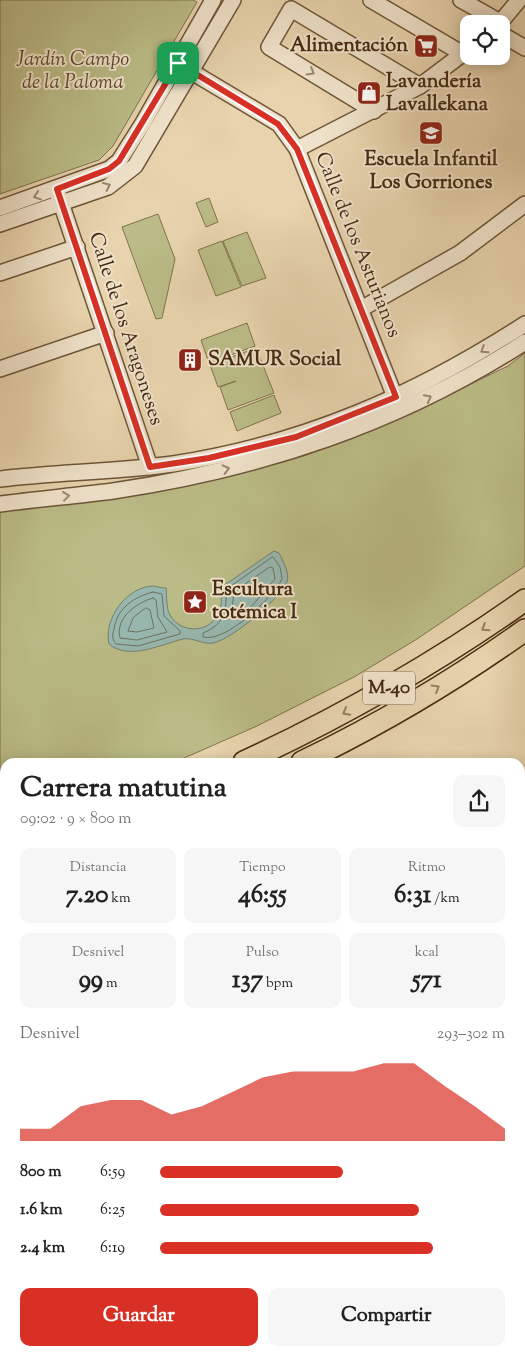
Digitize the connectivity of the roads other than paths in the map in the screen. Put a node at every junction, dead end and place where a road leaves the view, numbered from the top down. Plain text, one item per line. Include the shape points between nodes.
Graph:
1 (372, 0) edge
2 (461, 0) edge
3 (519, 0) edge
4 (222, 2) edge
5 (483, 15) edge
6 (508, 15) edge
7 (510, 35) edge
8 (525, 48) edge
9 (460, 49) edge
10 (460, 56) edge
11 (178, 63) junction
12 (191, 71) junction
13 (420, 86) junction
14 (374, 111) junction
15 (297, 149) junction
16 (59, 196) junction
17 (525, 204) edge
18 (0, 208) edge
19 (0, 224) edge
20 (77, 247) junction
21 (0, 273) edge
22 (361, 309) junction
23 (525, 324) edge
24 (106, 333) junction
25 (525, 342) edge
26 (0, 369) edge
27 (396, 397) junction
28 (301, 449) junction
29 (150, 467) junction
30 (78, 473) junction
31 (0, 481) edge
32 (0, 496) edge
33 (43, 499) junction
34 (0, 504) edge
35 (525, 600) edge
36 (525, 630) edge
37 (252, 758) edge
38 (310, 758) edge

1 - 9 street
2 - 5 street
3 - 6 street
4 - 11 street
4 - 12 street
7 - 8 street
10 - 13 street
11 - 12 street, Calle de los Asturianos
11 - 16 street via 119,161
12 - 15 street, Calle de los Asturianos via 278,124
16 -> 12 street via 108,187 135,166
13 - 14 street
13 -> 14 street via 291,9 269,47
14 - 15 street
15 - 22 street, Calle de los Asturianos
16 -> 18 street
16 - 19 street
16 - 20 street, Calle de los Aragoneses
17 - 22 street via 460,254
20 - 21 street
20 - 24 street, Calle de los Aragoneses
22 - 27 street, Calle de los Asturianos
23 -> 27 street via 471,358
24 - 26 street
24 - 29 street, Calle de los Aragoneses
28 -> 25 street via 424,400 479,372
27 - 28 street via 394,406
27 - 29 street via 296,437 227,454
33 -> 28 street via 218,471
29 - 30 street
30 - 31 street
30 - 33 street via 28,484 25,492 28,497
31 - 32 street via 3,492
33 - 34 street
35 -> 37 highway, M-40 via 444,655 372,698
38 -> 36 highway, M-40 via 390,716

